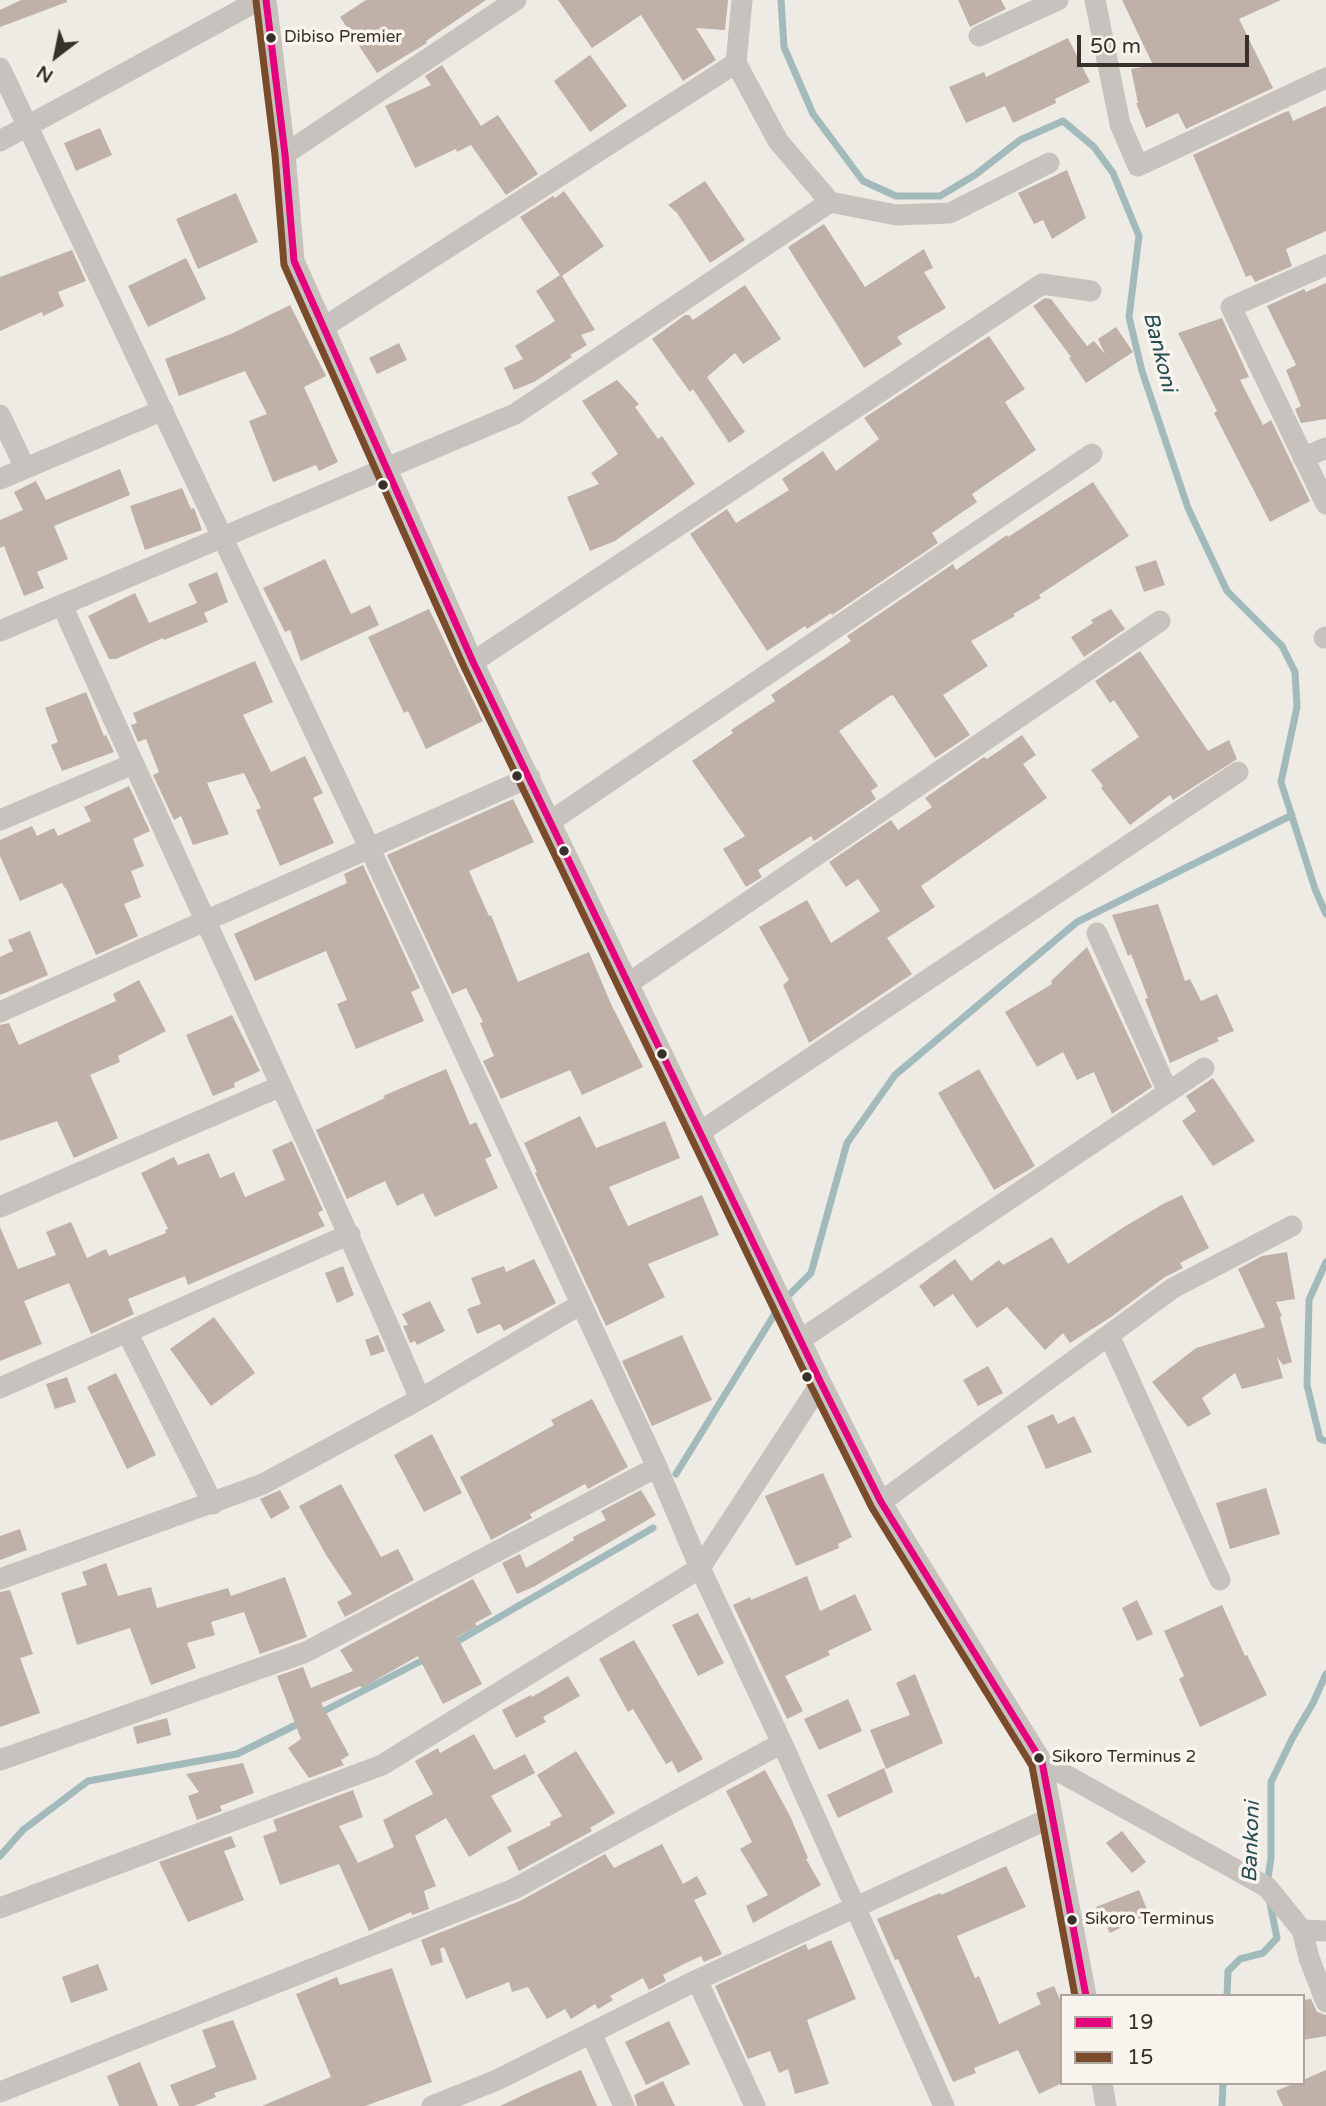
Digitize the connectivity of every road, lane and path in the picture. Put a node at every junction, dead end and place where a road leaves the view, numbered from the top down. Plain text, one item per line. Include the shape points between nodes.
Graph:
1 (259, 0) edge
2 (266, 0) edge
3 (516, 0) edge
4 (742, 0) edge
5 (1058, 0) edge
6 (1095, 0) edge
7 (979, 36) dead end
8 (736, 63) junction
9 (0, 68) edge
10 (1326, 78) edge
11 (28, 126) junction
12 (0, 141) edge
13 (285, 154) junction
14 (1049, 163) dead end
15 (830, 201) junction
16 (1326, 265) edge
17 (1091, 291) dead end
18 (324, 327) junction
19 (163, 410) junction
20 (0, 415) edge
21 (1326, 448) edge
22 (1092, 454) dead end
23 (1303, 458) junction
24 (25, 468) junction
25 (387, 468) junction
26 (0, 479) edge
27 (1326, 504) edge
28 (223, 537) junction
29 (62, 605) junction
30 (1160, 621) dead end
31 (0, 631) edge
32 (473, 662) junction
33 (133, 764) junction
34 (1238, 772) dead end
35 (530, 778) junction
36 (0, 820) edge
37 (551, 821) junction
38 (370, 849) junction
39 (206, 922) junction
40 (1097, 933) dead end
41 (629, 984) junction
42 (0, 1012) edge
43 (1204, 1068) dead end
44 (281, 1086) junction
45 (1168, 1092) junction
46 (701, 1132) junction
47 (0, 1207) edge
48 (1292, 1226) dead end
49 (350, 1234) junction
50 (581, 1304) junction
51 (127, 1332) junction
52 (1108, 1335) junction
53 (800, 1340) junction
54 (821, 1383) junction
55 (0, 1388) edge
56 (420, 1399) junction
57 (657, 1467) junction
58 (881, 1502) junction
59 (213, 1504) junction
60 (699, 1568) junction
61 (0, 1579) edge
62 (1220, 1580) dead end
63 (782, 1743) junction
64 (0, 1760) edge
65 (1042, 1762) junction
66 (1052, 1816) junction
67 (855, 1907) junction
68 (0, 1909) edge
69 (1302, 1930) junction
70 (1326, 1931) edge
71 (697, 1980) junction
72 (1086, 1994) edge
73 (1326, 2002) edge
74 (591, 2033) junction
75 (1102, 2085) edge
76 (0, 2092) edge
77 (432, 2106) edge
78 (624, 2106) edge
79 (755, 2106) edge
80 (944, 2106) edge
81 (1107, 2106) edge

1 - 11 street
2 - 13 street
3 - 13 street
4 - 8 street
5 - 7 street
6 - 10 street via 1120,124 1138,166
8 - 15 street via 778,141
8 - 18 street
9 - 11 street
11 - 12 street
11 - 19 street
13 - 18 street via 294,261
14 - 15 street via 950,213 896,215
15 - 25 street via 515,414
16 - 23 street via 1231,307
17 - 32 street via 1042,284
18 - 25 street
19 - 24 street
19 - 28 street
20 - 24 street
21 - 23 street
22 - 37 street
23 - 27 street
24 - 26 street
25 - 28 street
25 - 32 street
28 - 29 street
28 - 38 street
29 - 31 street
29 - 33 street
30 - 41 street
32 - 35 street
33 - 36 street
33 - 39 street
34 - 46 street
35 - 37 street
35 - 38 street
37 - 41 street
38 - 39 street
38 - 50 street
39 - 42 street
39 - 44 street
40 - 45 street
41 - 46 street
43 - 45 street
44 - 47 street
44 - 49 street
45 - 53 street
46 - 53 street
48 - 52 street via 1173,1288
49 - 51 street
49 - 56 street
50 - 56 street
50 - 57 street
51 - 55 street
51 - 59 street
52 - 58 street
52 - 62 street
53 - 54 street
54 - 58 street
54 - 60 street
56 - 59 street via 263,1484
57 - 60 street
57 - 64 street via 306,1652
58 - 65 street
59 - 61 street
60 - 63 street
60 - 68 street via 382,1765
63 - 67 street
63 - 76 street via 514,1889
65 - 66 street
65 - 69 street via 1267,1887
66 - 67 street
66 - 72 street
67 - 71 street
67 - 80 street
69 - 70 street
69 - 73 street
71 - 74 street
71 - 79 street
74 - 77 street
74 - 78 street
75 - 81 street

